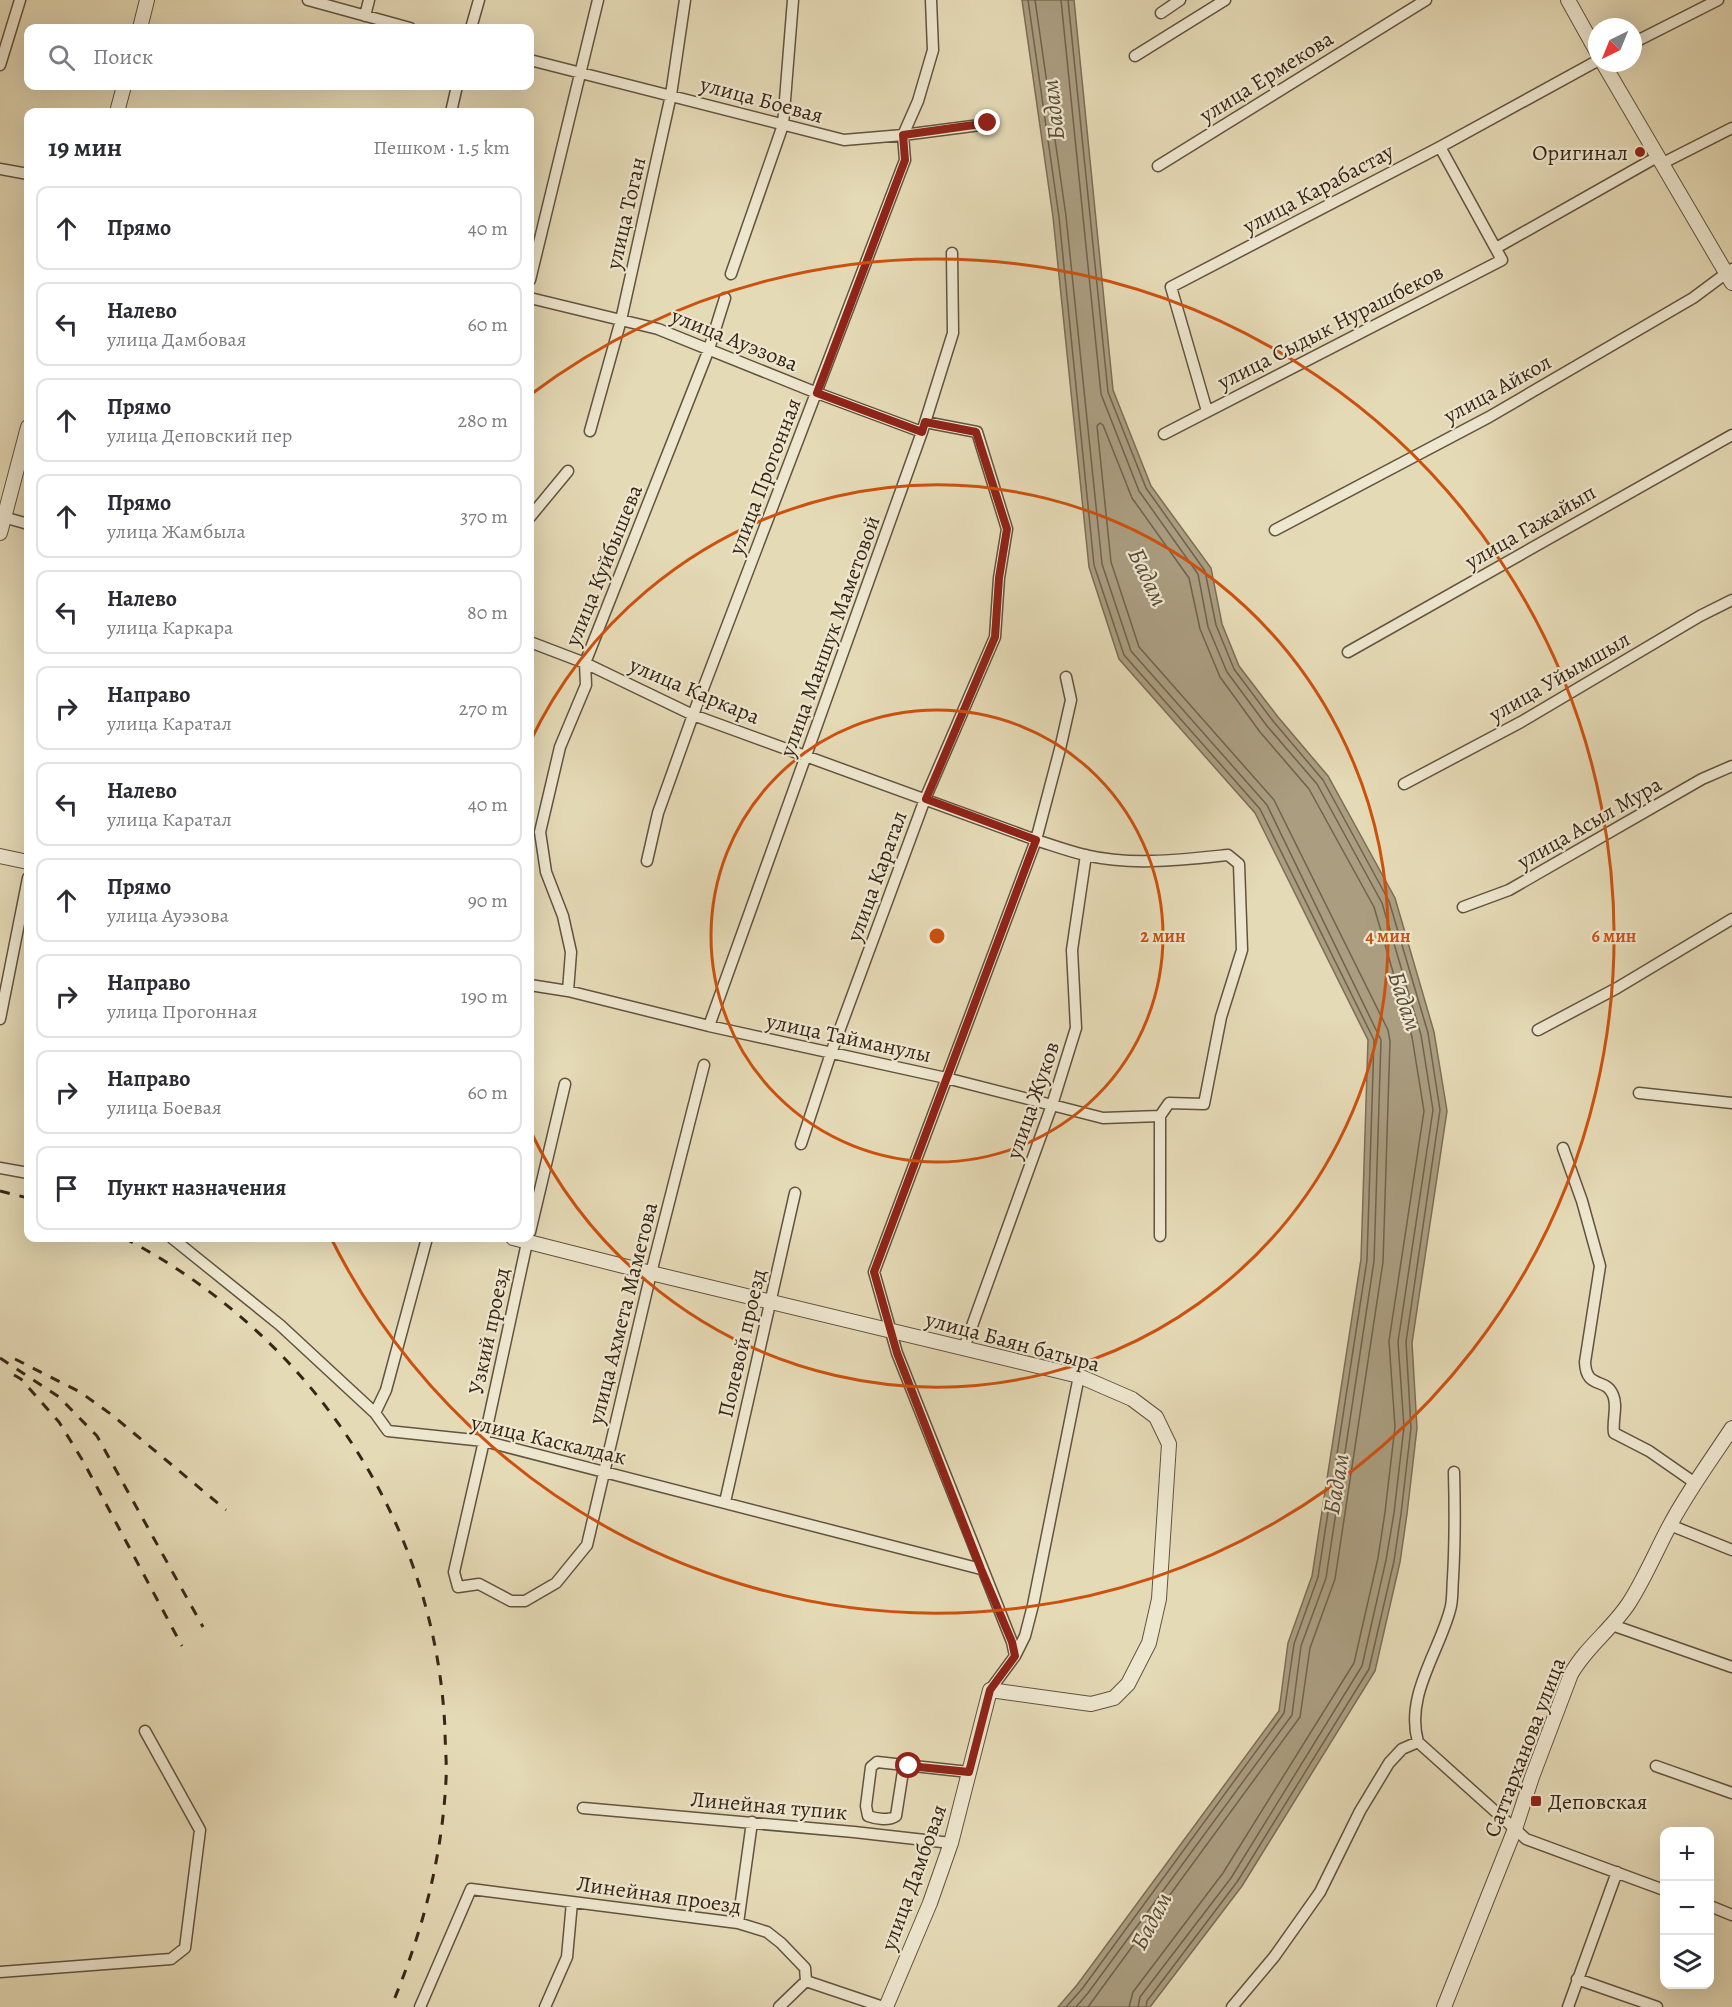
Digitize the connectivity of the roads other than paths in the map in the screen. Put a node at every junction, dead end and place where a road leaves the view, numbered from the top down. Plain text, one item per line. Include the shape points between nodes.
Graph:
1 (20, 0) edge
2 (147, 0) edge
3 (308, 0) edge
4 (369, 0) edge
5 (479, 0) edge
6 (598, 0) edge
7 (685, 0) edge
8 (793, 0) edge
9 (931, 0) edge
10 (1180, 0) edge
11 (1225, 0) edge
12 (1426, 0) edge
13 (1568, 0) edge
14 (1719, 0) edge
15 (1161, 13) dead end
16 (365, 16) junction
17 (141, 24) edge
18 (395, 24) edge
19 (472, 24) edge
20 (1588, 36) edge
21 (1642, 38) edge
22 (1136, 56) dead end
23 (534, 61) edge
24 (0, 65) edge
25 (1588, 66) edge
26 (1608, 72) edge
27 (580, 73) junction
28 (123, 90) edge
29 (456, 90) edge
30 (671, 95) junction
31 (118, 108) edge
32 (452, 108) edge
33 (988, 123) dead end
34 (783, 125) junction
35 (1732, 129) edge
36 (903, 135) junction
37 (1440, 147) junction
38 (1659, 160) junction
39 (1158, 166) dead end
40 (0, 169) edge
41 (24, 173) edge
42 (1496, 248) junction
43 (952, 253) dead end
44 (534, 263) edge
45 (731, 274) dead end
46 (1730, 275) edge
47 (725, 298) dead end
48 (534, 299) edge
49 (621, 320) junction
50 (709, 349) junction
51 (817, 393) junction
52 (1207, 411) junction
53 (924, 427) junction
54 (590, 431) dead end
55 (1164, 434) dead end
56 (1732, 435) edge
57 (24, 441) edge
58 (568, 471) dead end
59 (534, 512) edge
60 (2, 517) edge
61 (24, 524) edge
62 (1275, 530) dead end
63 (0, 533) edge
64 (1732, 600) edge
65 (534, 644) edge
66 (1348, 652) dead end
67 (585, 663) junction
68 (1066, 677) dead end
69 (693, 715) junction
70 (807, 756) junction
71 (1732, 766) edge
72 (1404, 784) dead end
73 (926, 799) junction
74 (1036, 840) junction
75 (1086, 855) junction
76 (0, 856) edge
77 (24, 861) edge
78 (647, 861) dead end
79 (24, 898) edge
80 (1464, 907) dead end
81 (1732, 919) edge
82 (534, 986) edge
83 (568, 991) junction
84 (0, 1019) edge
85 (709, 1026) junction
86 (1538, 1030) dead end
87 (831, 1053) junction
88 (704, 1065) dead end
89 (946, 1078) junction
90 (565, 1084) dead end
91 (1640, 1093) dead end
92 (1732, 1104) edge
93 (1052, 1105) junction
94 (1160, 1116) junction
95 (801, 1144) dead end
96 (1563, 1148) dead end
97 (0, 1168) edge
98 (24, 1172) edge
99 (795, 1193) dead end
100 (534, 1212) edge
101 (1160, 1236) dead end
102 (534, 1239) edge
103 (177, 1242) edge
104 (426, 1242) edge
105 (527, 1242) edge
106 (651, 1273) junction
107 (770, 1302) junction
108 (891, 1332) junction
109 (964, 1348) junction
110 (1079, 1376) junction
111 (375, 1413) junction
112 (1732, 1428) edge
113 (484, 1441) junction
114 (604, 1472) junction
115 (1454, 1472) dead end
116 (1695, 1483) junction
117 (725, 1502) junction
118 (1670, 1525) junction
119 (1732, 1550) edge
120 (981, 1569) junction
121 (453, 1572) joint
122 (1612, 1625) junction
123 (1015, 1656) junction
124 (1732, 1667) edge
125 (990, 1690) junction
126 (145, 1731) dead end
127 (1418, 1742) junction
128 (904, 1765) junction
129 (1656, 1766) dead end
130 (969, 1772) junction
131 (1732, 1793) edge
132 (583, 1808) dead end
133 (752, 1822) junction
134 (1515, 1829) junction
135 (951, 1844) junction
136 (1617, 1872) junction
137 (1660, 1888) edge
138 (572, 1902) junction
139 (1714, 1908) edge
140 (1732, 1915) edge
141 (738, 1923) junction
142 (0, 1972) edge
143 (1577, 1978) junction
144 (806, 1981) junction
145 (420, 2007) edge
146 (545, 2007) edge
147 (779, 2007) edge
148 (885, 2007) edge
149 (1232, 2007) edge
150 (1444, 2007) edge
151 (1568, 2007) edge
152 (1657, 2007) edge

1 - 24 street
2 - 17 street
3 - 16 street
4 - 16 street
5 - 19 street
6 - 27 street
7 - 30 street, улица Тоган
8 - 34 street
9 - 36 street, улица Прогонная via 933,51
10 - 15 street
11 - 22 street
12 - 39 street, улица Ермекова
13 - 20 street
14 - 21 street
16 - 18 street
23 - 27 street, улица Боевая
25 - 37 street, улица Карабастау
26 - 38 street
27 - 30 street, улица Боевая
27 - 44 street
28 - 31 street
29 - 32 street
30 - 34 street, улица Боевая
30 - 49 street, улица Тоган
33 - 36 street, улица Боевая
34 - 36 street, улица Боевая via 844,140
34 - 45 street
35 - 38 street
36 - 51 street, улица Прогонная via 905,160
37 - 42 street
37 - 52 street, улица Карабастау via 1171,287
38 - 42 street
38 - 46 street
40 - 41 street
42 - 52 street, улица Сыдык Нурашбеков via 1502,260
43 - 53 street, улица Маншук Маметовой via 953,333
46 - 62 street, улица Айкол via 1489,417
47 - 50 street, улица Куйбышева
48 - 49 street, улица Ауэзова
49 - 50 street, улица Ауэзова via 658,329
49 - 54 street, улица Тоган
50 - 51 street, улица Ауэзова
50 - 67 street, улица Куйбышева
51 - 53 street, улица Ауэзова
51 - 69 street, улица Прогонная
52 - 55 street, улица Сыдык Нурашбеков
53 - 70 street, улица Маншук Маметовой
53 - 73 street, улица Каратал via 976,432 1007,529 995,637
56 - 66 street, улица Гажайып
57 - 60 street
58 - 59 street
60 - 61 street
60 - 63 street
64 - 72 street, улица Уйымшыл via 1521,722
65 - 67 street, улица Каркара
67 - 69 street, улица Каркара
67 - 83 street, улица Куйбышева via 586,685 560,747 540,832 546,872 563,916 571,952
68 - 74 street via 1071,700
69 - 70 street, улица Каркара
69 - 78 street, улица Прогонная via 658,813
70 - 73 street, улица Каркара
70 - 85 street, улица Маншук Маметовой
71 - 80 street, улица Асыл Мура via 1509,890
73 - 74 street, улица Каркара
73 - 87 street, улица Каратал
74 - 75 street, улица Каркара
74 - 89 street
75 - 93 street, улица Жуков via 1072,950 1076,1028
75 - 94 street, улица Каркара via 1157,862 1228,855 1239,864 1242,950 1222,1013 1204,1104 1169,1103
76 - 77 street
79 - 84 street
81 - 86 street via 1627,983
82 - 83 street, улица Тайманулы
83 - 85 street, улица Тайманулы
85 - 87 street, улица Тайманулы
87 - 89 street, улица Тайманулы
87 - 95 street, улица Каратал
88 - 106 street, улица Ахмета Маметова
89 - 93 street, улица Тайманулы
89 - 108 street via 874,1272
90 - 100 street, Узкий проезд
91 - 92 street
93 - 94 street, улица Тайманулы via 1103,1118
93 - 109 street, улица Жуков
94 - 101 street
96 - 116 street via 1600,1266 1586,1373 1615,1398 1614,1433 1649,1450
97 - 98 street
99 - 107 street, Полевой проезд
102 - 106 street, улица Баян батыра
103 - 111 street, улица Каскалдак via 280,1325
104 - 111 street via 386,1390
105 - 113 street, Узкий проезд
106 - 107 street, улица Баян батыра
106 - 114 street, улица Ахмета Маметова
107 - 108 street, улица Баян батыра
107 - 117 street, Полевой проезд
108 - 109 street, улица Баян батыра
108 - 120 street
109 - 110 street, улица Баян батыра
110 - 123 street via 1033,1605
110 - 125 street, улица Баян батыра via 1132,1399 1156,1417 1169,1444 1159,1599 1149,1643 1128,1684 1114,1698 1091,1704
111 - 113 street, улица Каскалдак via 388,1431
112 - 116 street, Саттарханова улица
113 - 114 street, улица Каскалдак
113 - 121 street, Узкий проезд
114 - 117 street, улица Каскалдак
114 - 121 street, улица Ахмета Маметова via 587,1545 556,1583 525,1601 511,1600 479,1584 458,1587
115 - 127 street via 1451,1609 1414,1710
116 - 118 street, Саттарханова улица
117 - 120 street, улица Каскалдак
118 - 119 street
118 - 122 street, Саттарханова улица via 1646,1574
120 - 123 street
122 - 124 street
122 - 134 street, Саттарханова улица via 1588,1649 1571,1674
123 - 125 street
125 - 130 street, улица Дамбовая
126 - 142 street via 200,1830 185,1948 171,1959
127 - 134 street
127 - 149 street via 1402,1749 1389,1762 1320,1892
128 - 128 street via 878,1762 871,1767 868,1816 894,1819
128 - 130 street
129 - 131 street
130 - 135 street, улица Дамбовая
132 - 133 street, Линейная тупик
133 - 135 street, Линейная тупик
133 - 141 street
134 - 136 street via 1526,1839
134 - 150 street, Саттарханова улица
135 - 148 street, улица Дамбовая
136 - 137 street
136 - 143 street
138 - 141 street, Линейная проезд
138 - 145 street, Линейная проезд via 471,1889
138 - 146 street via 567,1957
139 - 140 street
141 - 144 street, Линейная проезд via 767,1932 805,1968
143 - 151 street
143 - 152 street
144 - 147 street
144 - 148 street

